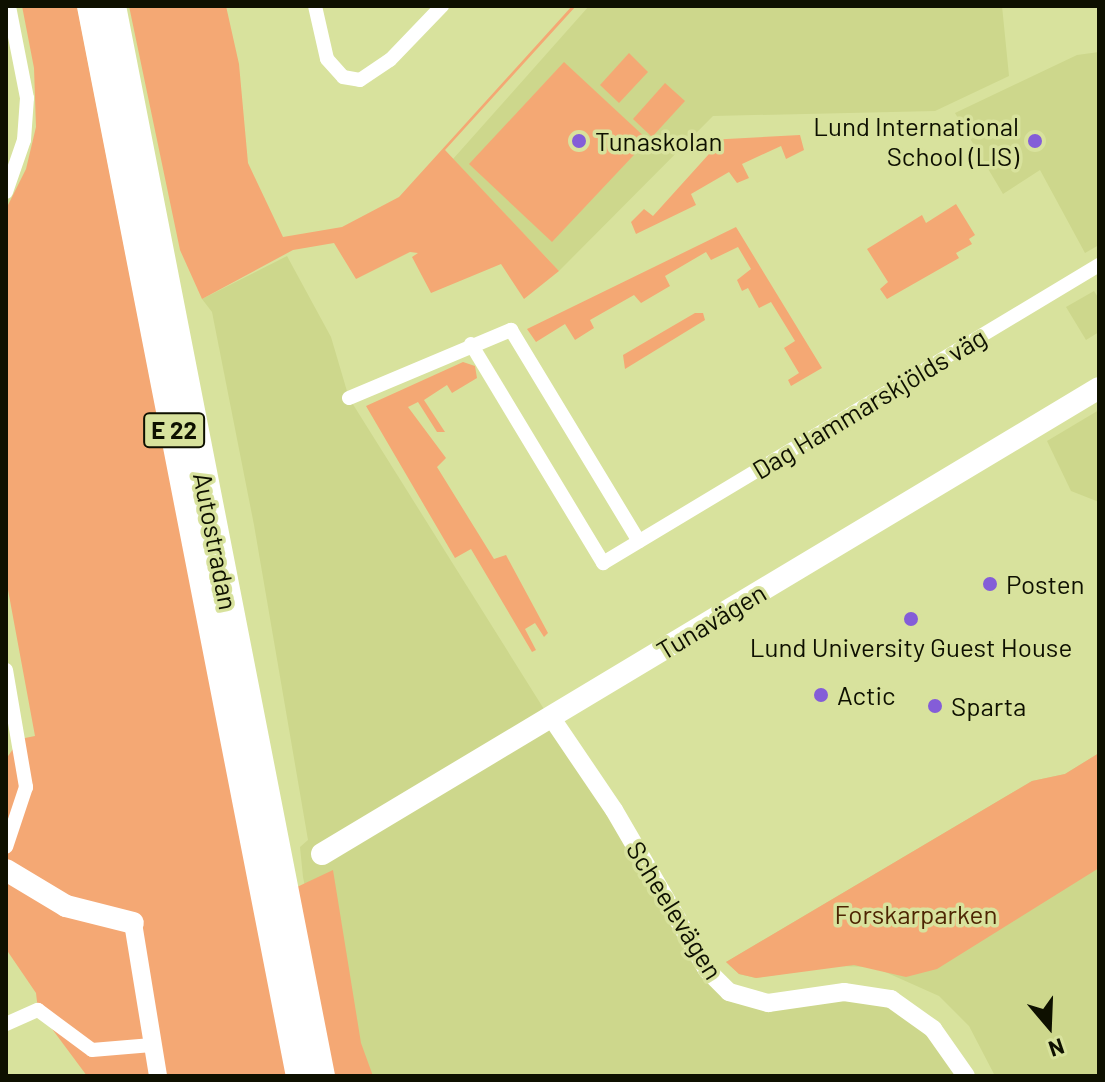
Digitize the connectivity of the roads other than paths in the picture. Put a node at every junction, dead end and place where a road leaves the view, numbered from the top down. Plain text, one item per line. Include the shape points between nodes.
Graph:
1 (9, 6) edge
2 (91, 6) edge
3 (112, 6) edge
4 (315, 6) edge
5 (442, 6) edge
6 (6, 192) edge
7 (1099, 265) edge
8 (471, 344) junction
9 (1099, 388) edge
10 (349, 398) dead end
11 (639, 541) junction
12 (6, 670) edge
13 (551, 717) junction
14 (6, 847) edge
15 (267, 850) junction
16 (322, 854) dead end
17 (6, 870) edge
18 (276, 904) junction
19 (133, 923) joint
20 (6, 1024) edge
21 (152, 1045) junction
22 (158, 1076) edge
23 (300, 1076) edge
24 (321, 1076) edge
25 (966, 1076) edge

1 - 6 street via 27,98 26,126
2 - 15 highway, Autostradan / E 22
3 - 15 highway, Autostradan / E 22
4 - 5 street via 327,59 343,77 360,80 390,60
7 - 11 street, Dag Hammarskjölds väg
8 - 10 street
8 - 11 street via 505,329 523,344
8 - 11 street, Dag Hammarskjölds väg via 603,563
9 - 13 main road, Tunavägen
12 - 14 street via 26,787
13 - 16 main road, Tunavägen
13 - 25 street, Scheelevägen via 614,810 707,970 729,992 768,1003 856,992 891,999 933,1029
15 - 18 highway, Autostradan / E 22
17 - 19 main road via 66,906
18 - 23 highway, Autostradan / E 22
18 - 24 highway, Autostradan / E 22
19 - 21 street
20 - 21 street via 38,1010 92,1050
21 - 22 street

